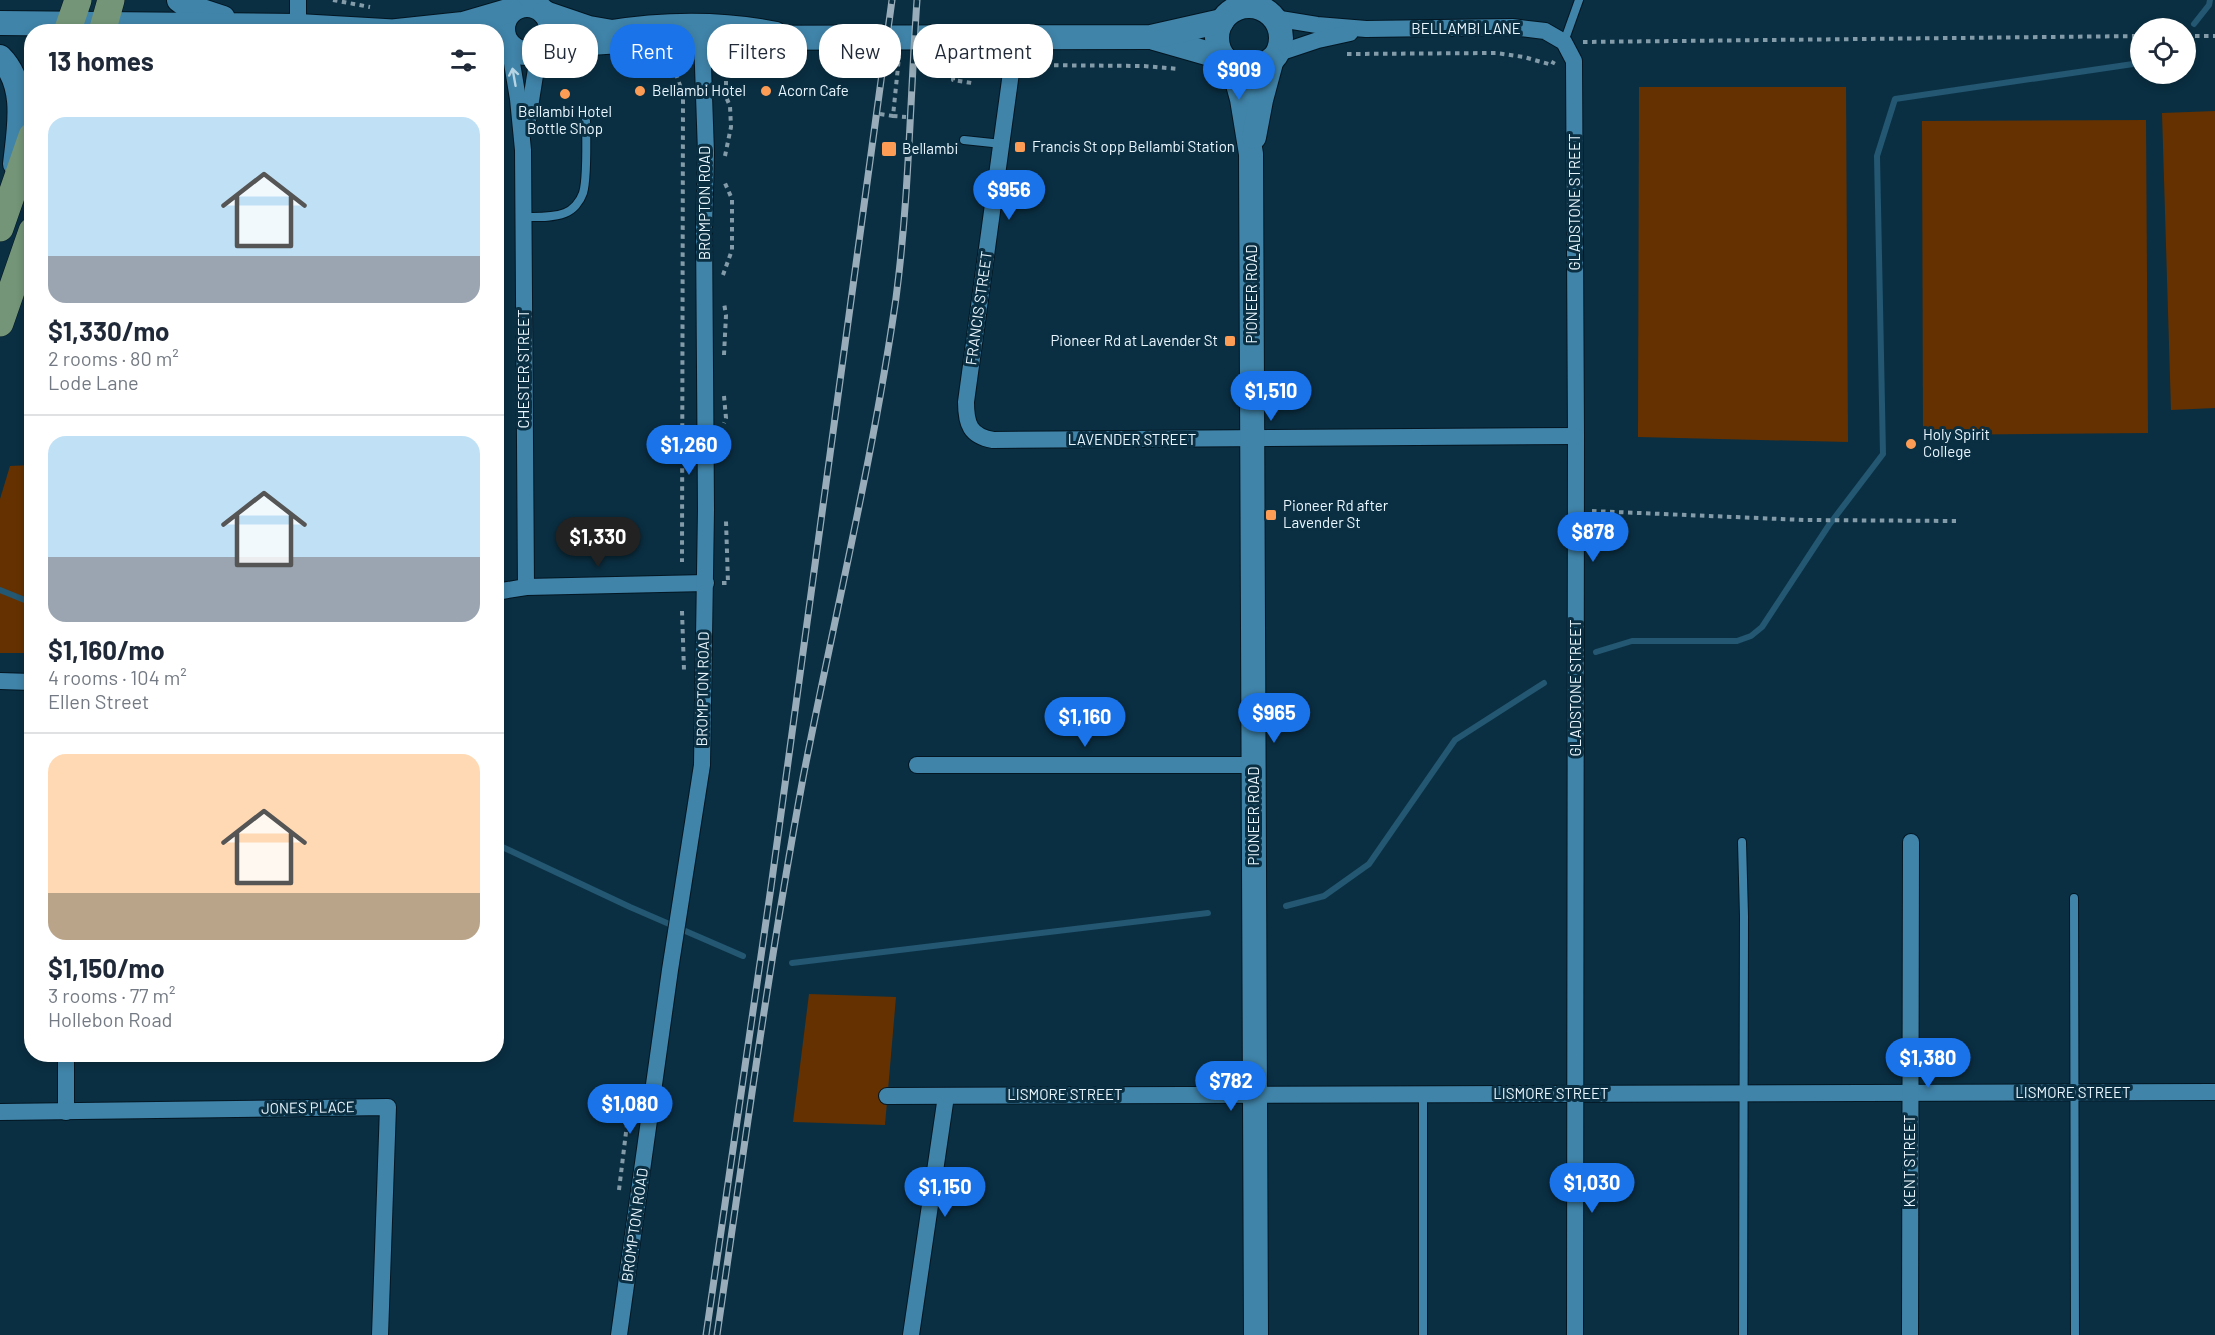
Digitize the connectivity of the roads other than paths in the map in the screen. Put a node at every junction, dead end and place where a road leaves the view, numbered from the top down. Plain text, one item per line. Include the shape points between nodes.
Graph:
1 (179, 0) edge
2 (298, 0) edge
3 (1579, 0) edge
4 (514, 6) edge
5 (541, 7) edge
6 (1269, 10) edge
7 (1230, 11) edge
8 (71, 18) edge
9 (106, 19) edge
10 (0, 23) edge
11 (210, 24) edge
12 (245, 24) edge
13 (298, 24) edge
14 (463, 24) edge
15 (503, 24) edge
16 (550, 24) edge
17 (1366, 29) junction
18 (602, 30) junction
19 (610, 32) edge
20 (1053, 36) edge
21 (814, 37) junction
22 (913, 37) edge
23 (1151, 37) junction
24 (702, 38) junction
25 (695, 40) edge
26 (1564, 42) junction
27 (504, 43) edge
28 (522, 52) edge
29 (1274, 56) junction
30 (0, 57) edge
31 (1229, 62) junction
32 (536, 78) edge
33 (1011, 78) edge
34 (586, 114) dead end
35 (964, 140) dead end
36 (1002, 144) junction
37 (523, 150) junction
38 (1251, 154) junction
39 (24, 159) edge
40 (12, 193) junction
41 (523, 217) junction
42 (0, 228) edge
43 (24, 254) edge
44 (0, 323) edge
45 (966, 402) joint
46 (1576, 436) junction
47 (1252, 439) junction
48 (706, 583) junction
49 (526, 587) junction
50 (504, 591) edge
51 (0, 681) edge
52 (24, 682) edge
53 (917, 765) dead end
54 (1253, 765) junction
55 (1742, 842) dead end
56 (1911, 842) dead end
57 (2074, 898) dead end
58 (66, 1062) edge
59 (2074, 1092) junction
60 (2215, 1092) edge
61 (1911, 1093) junction
62 (1423, 1094) junction
63 (1574, 1094) junction
64 (1743, 1094) junction
65 (1255, 1095) junction
66 (887, 1096) dead end
67 (946, 1096) junction
68 (0, 1112) edge
69 (66, 1112) junction
70 (380, 1335) edge
71 (620, 1335) edge
72 (911, 1335) edge
73 (1256, 1335) edge
74 (1423, 1335) edge
75 (1575, 1335) edge
76 (1743, 1335) edge
77 (1910, 1335) edge
78 (2075, 1335) edge

1 - 12 main road
2 - 13 street
3 - 26 lane
4 - 5 main road
4 - 14 main road
4 - 15 main road
5 - 16 main road
5 - 18 main road via 566,21
6 - 7 main road via 1251,6
6 - 17 street, BELLAMBI LANE via 1317,25
6 - 29 main road, PIONEER ROAD via 1281,35
7 - 23 main road
7 - 31 main road, PIONEER ROAD via 1218,30 1217,40
8 - 9 main road
8 - 10 main road
9 - 11 main road
17 - 26 street, BELLAMBI LANE via 1512,27 1545,31
17 - 29 street, BELLAMBI LANE
18 - 19 main road
18 - 21 street via 645,23 742,24
20 - 23 main road
21 - 22 main road
21 - 24 main road
23 - 31 main road
24 - 25 main road
24 - 48 street, BROMPTON ROAD via 706,153
26 - 46 street, GLADSTONE STREET via 1574,61
27 - 28 main road
37 -> 27 street via 518,99
29 - 31 main road via 1266,65 1250,70
29 - 38 main road, PIONEER ROAD
30 - 40 main road via 14,75 19,102
31 - 38 main road, PIONEER ROAD via 1242,99
32 - 37 street
33 - 36 street, FRANCIS STREET
34 - 41 lane via 584,186 580,199 559,215
35 - 36 lane
36 - 45 street, FRANCIS STREET
37 - 41 street, CHESTER STREET
38 - 47 main road, PIONEER ROAD
39 - 40 main road
40 - 42 main road
41 - 49 street, CHESTER STREET
43 - 44 main road
45 - 47 street, LAVENDER STREET via 970,428 993,440
46 - 47 street, LAVENDER STREET
46 - 63 street, GLADSTONE STREET
47 - 54 main road, PIONEER ROAD
48 - 49 street
48 - 71 street, BROMPTON ROAD via 702,765
49 - 50 street
51 - 52 street
53 - 54 street
54 - 65 main road, PIONEER ROAD
55 - 64 lane
56 - 61 street, KENT STREET
57 - 59 lane
58 - 69 street
59 - 60 street, LISMORE STREET
59 - 61 street, LISMORE STREET
59 - 78 lane
61 - 64 street, LISMORE STREET
61 - 77 street, KENT STREET
62 - 63 street, LISMORE STREET
62 - 65 street, LISMORE STREET
62 - 74 lane
63 - 64 street, LISMORE STREET
63 - 75 street, GLADSTONE STREET
64 - 76 lane
65 - 67 street, LISMORE STREET
65 - 73 main road, PIONEER ROAD
66 - 67 street, LISMORE STREET
67 - 72 street
68 - 69 street, JONES PLACE
69 - 70 street, JONES PLACE via 388,1107

